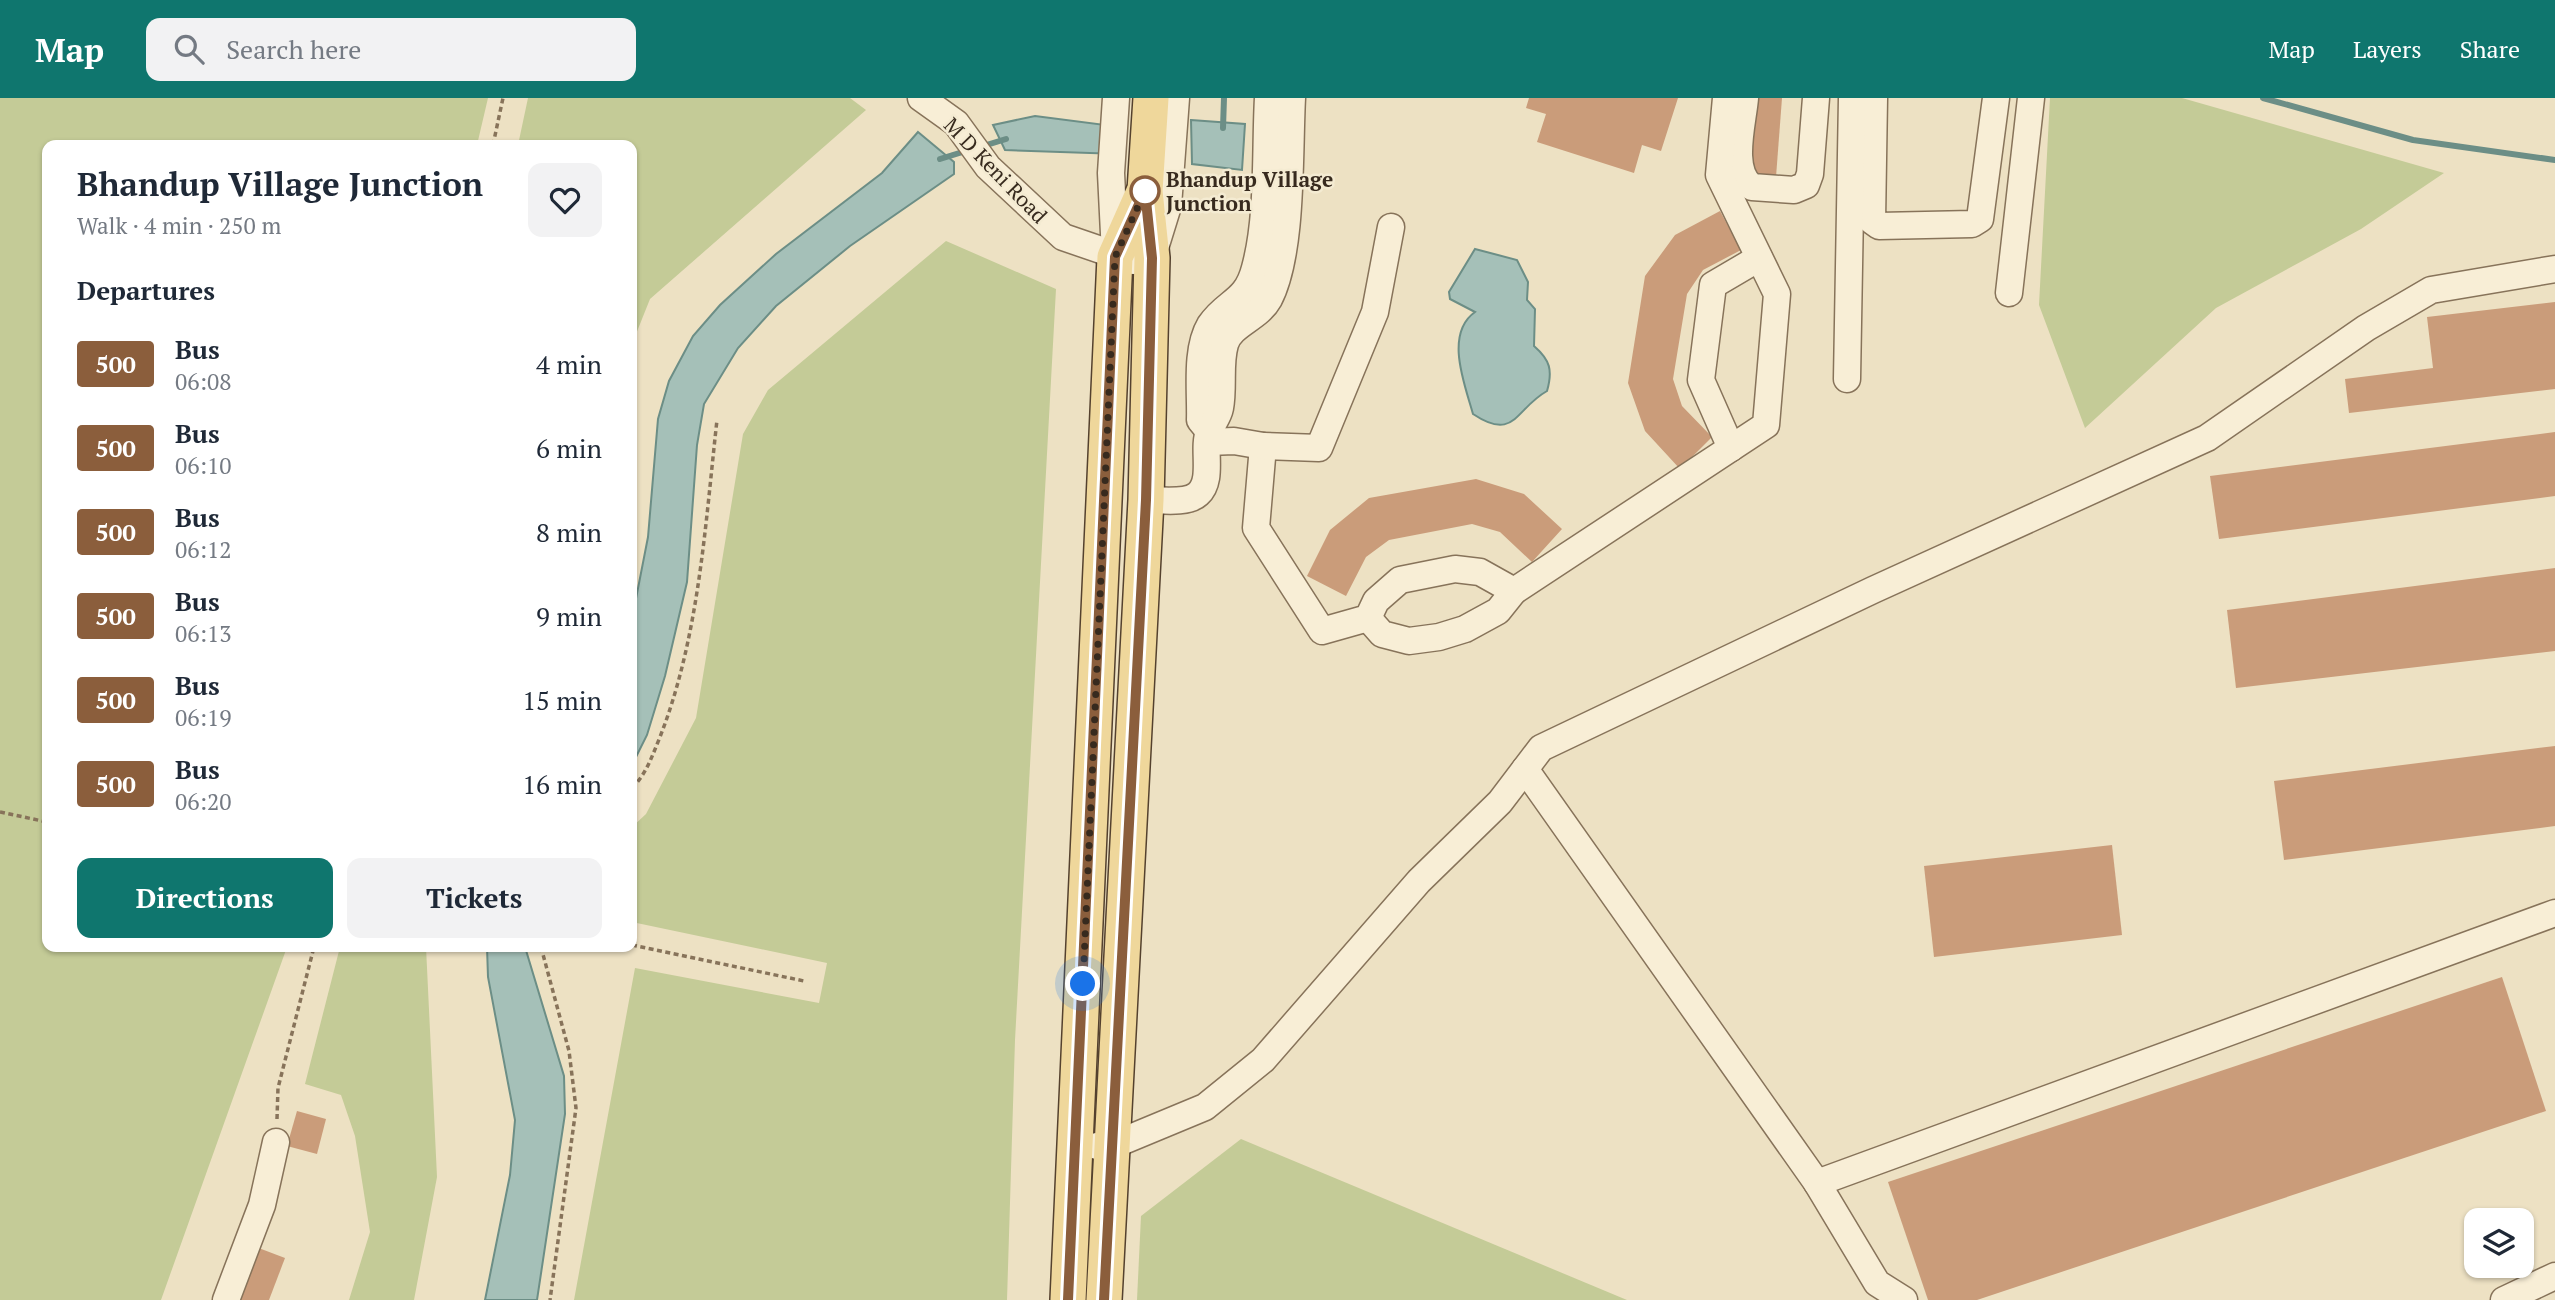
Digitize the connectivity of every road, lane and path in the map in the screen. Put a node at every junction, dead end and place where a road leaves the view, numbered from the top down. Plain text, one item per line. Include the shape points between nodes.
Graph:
1 (503, 98) edge
2 (921, 98) edge
3 (1268, 98) edge
4 (1292, 98) edge
5 (1726, 98) edge
6 (1745, 98) edge
7 (1816, 98) edge
8 (1852, 98) edge
9 (1874, 98) edge
10 (1996, 98) edge
11 (2031, 98) edge
12 (1116, 100) edge
13 (1163, 105) edge
14 (494, 140) edge
15 (1154, 176) junction
16 (1861, 191) junction
17 (1391, 227) dead end
18 (1270, 254) junction
19 (1115, 257) junction
20 (1759, 258) junction
21 (1152, 261) junction
22 (2555, 269) edge
23 (2009, 293) dead end
24 (1847, 379) dead end
25 (717, 420) dead end
26 (1208, 443) junction
27 (1258, 446) junction
28 (1731, 448) junction
29 (1146, 500) junction
30 (1514, 591) junction
31 (1368, 618) junction
32 (1525, 769) junction
33 (637, 783) edge
34 (0, 812) edge
35 (42, 821) edge
36 (2555, 913) edge
37 (637, 946) edge
38 (313, 952) edge
39 (542, 952) edge
40 (804, 981) dead end
41 (276, 1142) joint
42 (1077, 1145) junction
43 (1111, 1146) junction
44 (1817, 1183) junction
45 (2555, 1276) edge
46 (226, 1300) edge
47 (550, 1300) edge
48 (1068, 1300) edge
49 (1104, 1300) edge
50 (1904, 1300) edge
51 (2504, 1300) edge

1 - 14 path
2 - 19 street, M D Keni Road via 956,123 988,167 1063,237
3 - 18 street
4 - 18 street
5 - 20 street via 1719,175
6 - 7 street via 1742,176 1752,187 1794,190 1806,185 1810,174
8 - 16 street
9 - 16 street
10 - 16 street via 1980,219 1972,224 1879,226 1872,221
11 - 23 street
12 - 19 street via 1111,173
13 - 15 main road
15 - 19 main road
15 - 21 main road
16 - 24 street
17 - 27 street via 1375,312 1319,448
18 - 26 street via 1258,296 1259,313 1220,329 1224,345 1211,396 1216,422
19 - 21 street, M D Keni Road
19 - 42 main road
20 - 28 street via 1777,294 1766,425
20 - 28 street via 1713,285 1701,380
21 - 29 main road
22 - 32 street via 2431,290 2366,328 2207,438 1541,748
25 - 33 path via 698,587 676,696 644,776
26 - 27 street via 1233,456
26 - 29 street via 1204,486 1198,494 1189,499
27 - 31 street via 1256,528 1322,631
28 - 30 street
29 - 43 main road
30 - 31 street via 1498,611 1439,637 1409,641 1382,634
30 - 31 street via 1480,572 1455,569 1400,580 1376,601
32 - 43 street via 1500,802 1419,881 1263,1060 1205,1107
32 - 44 street
34 - 35 path
36 - 44 street
37 - 40 path
38 - 41 path via 278,1088
39 - 47 path via 569,1051 576,1108
41 - 46 street via 262,1205
42 - 43 street
42 - 48 main road
43 - 49 main road
44 - 50 street via 1877,1283
45 - 51 street

